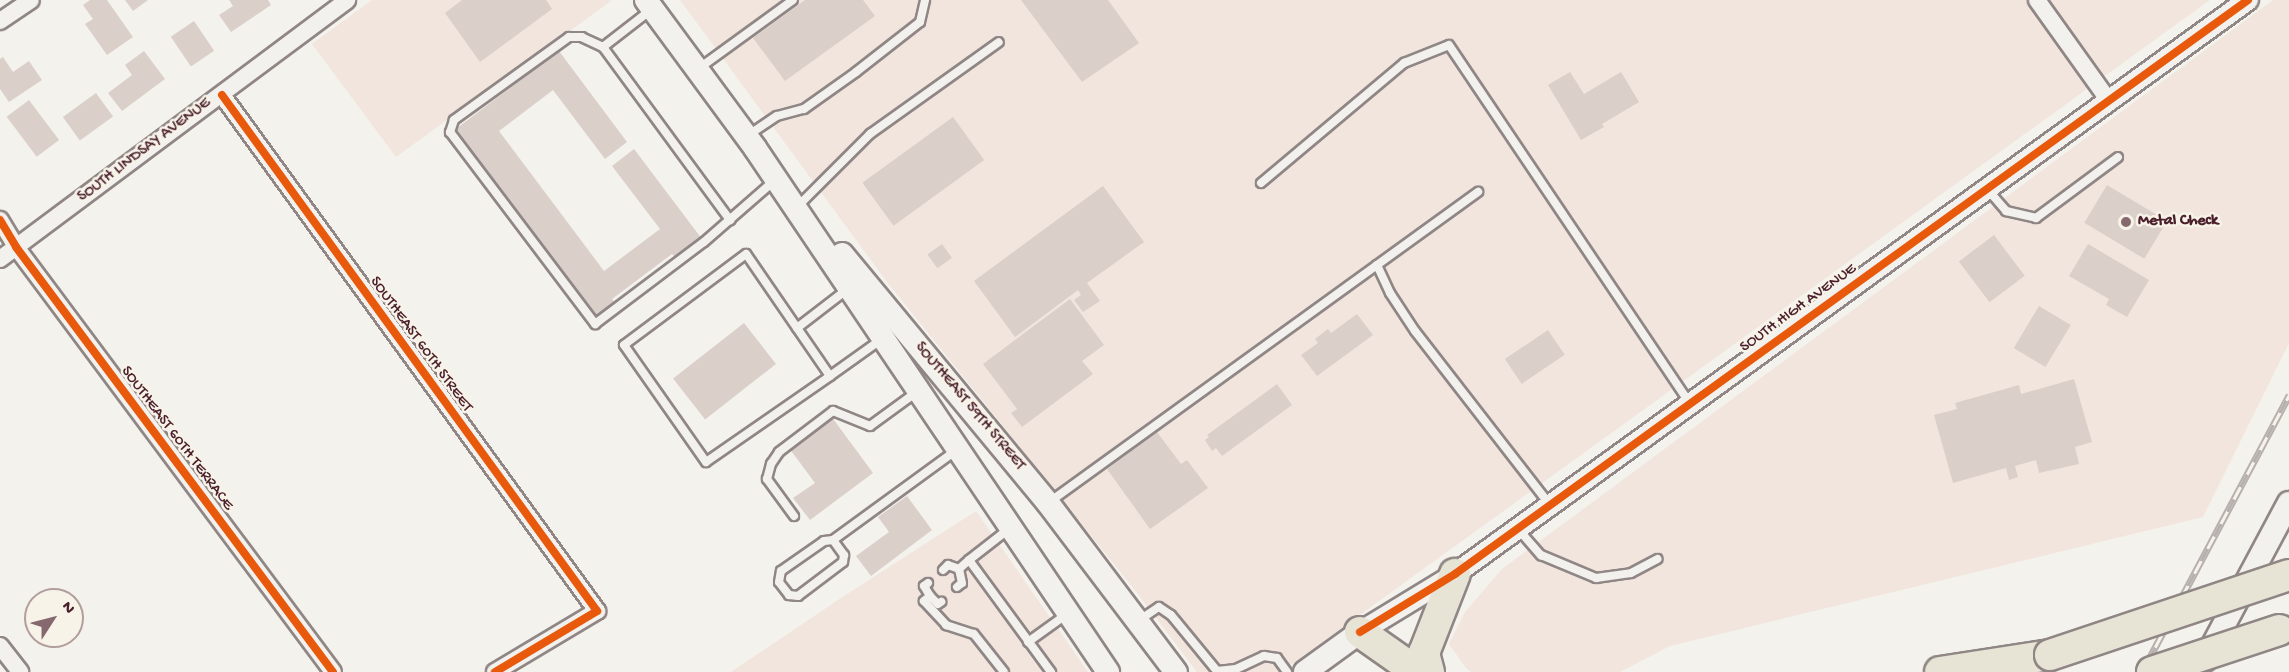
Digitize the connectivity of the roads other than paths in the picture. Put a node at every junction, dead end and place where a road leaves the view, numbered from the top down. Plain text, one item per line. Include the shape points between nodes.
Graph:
1 (32, 0) edge
2 (347, 0) edge
3 (793, 0) edge
4 (925, 0) edge
5 (2037, 0) edge
6 (2248, 0) edge
7 (650, 4) edge
8 (0, 21) edge
9 (999, 42) dead end
10 (603, 47) junction
11 (697, 70) junction
12 (222, 95) junction
13 (2109, 101) junction
14 (751, 142) junction
15 (2118, 157) dead end
16 (776, 179) junction
17 (1261, 183) dead end
18 (1987, 189) junction
19 (1478, 192) dead end
20 (801, 203) junction
21 (0, 220) edge
22 (730, 220) junction
23 (16, 247) junction
24 (0, 259) edge
25 (1377, 265) junction
26 (849, 288) junction
27 (797, 328) junction
28 (883, 338) junction
29 (830, 376) junction
30 (919, 390) junction
31 (1690, 404) junction
32 (958, 449) junction
33 (1048, 503) junction
34 (2289, 503) edge
35 (1550, 505) junction
36 (794, 516) dead end
37 (1011, 528) junction
38 (1518, 529) junction
39 (833, 540) junction
40 (1657, 559) dead end
41 (969, 561) junction
42 (959, 569) junction
43 (943, 570) dead end
44 (1455, 574) junction
45 (2289, 575) edge
46 (928, 583) dead end
47 (957, 587) dead end
48 (930, 596) junction
49 (941, 602) dead end
50 (1069, 613) junction
51 (1137, 621) junction
52 (2284, 628) edge
53 (1360, 632) junction
54 (1028, 645) junction
55 (0, 646) edge
56 (998, 647) dead end
57 (989, 654) junction
58 (2050, 655) junction
59 (1007, 661) dead end
60 (1002, 670) edge
61 (20, 672) edge
62 (333, 672) edge
63 (495, 672) edge
64 (1051, 672) edge
65 (1108, 672) edge
66 (1176, 672) edge
67 (1287, 672) edge
68 (1305, 672) edge
69 (1417, 672) edge
70 (1430, 672) edge
71 (1940, 672) edge
72 (2000, 672) edge
73 (2152, 672) edge
74 (2198, 672) edge

1 - 8 street
2 - 12 street, SOUTH LINDSAY AVENUE
3 - 11 lane
4 - 14 lane via 920,22 804,109 777,116
5 - 13 street
6 - 13 street, SOUTH HIGH AVENUE
7 - 10 lane
7 - 11 main road, SOUTHEAST 59TH STREET
9 - 20 lane via 870,134
10 - 22 lane
10 - 22 lane via 582,37 569,38 454,120 450,132 595,324
11 - 14 main road, SOUTHEAST 59TH STREET
12 - 23 street, SOUTH LINDSAY AVENUE
12 - 63 street, SOUTHEAST 60TH STREET via 597,611
13 - 18 street, SOUTH HIGH AVENUE
14 - 16 main road, SOUTHEAST 59TH STREET
14 - 20 main road, SOUTHEAST 59TH STREET
15 - 18 lane via 2036,218 2006,211
16 - 22 lane
16 - 26 main road, SOUTHEAST 59TH STREET
17 - 31 lane via 1404,63 1449,45
18 - 31 street, SOUTH HIGH AVENUE
19 - 25 lane
20 - 33 main road, SOUTHEAST 59TH STREET
21 - 23 street, SOUTHEAST 60TH TERRACE
23 - 24 street, SOUTH LINDSAY AVENUE
23 - 62 street, SOUTHEAST 60TH TERRACE
25 - 33 lane
25 - 35 lane via 1415,331
26 - 27 lane
26 - 28 main road, SOUTHEAST 59TH STREET
27 - 29 lane
27 - 29 lane via 746,254 624,345 706,462
28 - 29 lane
28 - 30 main road, SOUTHEAST 59TH STREET
30 - 32 main road, SOUTHEAST 59TH STREET
30 - 36 lane via 870,426 833,411 779,452 766,479
31 - 35 street, SOUTH HIGH AVENUE
32 - 37 main road, SOUTHEAST 59TH STREET
32 - 39 lane
33 - 51 main road, SOUTHEAST 59TH STREET
34 - 74 main road
35 - 38 street, SOUTH HIGH AVENUE
37 - 41 lane
37 - 50 main road, SOUTHEAST 59TH STREET
38 - 40 lane via 1541,555 1596,578 1631,573
38 - 44 street, SOUTH HIGH AVENUE
39 - 39 lane via 824,541 781,571 779,582 789,595 798,596 843,562 844,555
41 - 42 lane
41 - 54 lane
42 - 43 lane via 948,565
42 - 47 lane via 962,583
44 - 53 street, SOUTH HIGH AVENUE
44 - 70 highway via 1424,653
45 - 58 highway, bridge
46 - 48 lane via 924,586
48 - 49 lane via 938,604
48 - 57 lane via 924,601 946,625 974,634
50 - 54 lane
50 - 65 main road, SOUTHEAST 59TH STREET
51 - 66 main road, SOUTHEAST 59TH STREET
51 - 67 lane via 1159,607 1171,615 1217,671 1236,669 1264,656 1277,658
52 - 73 highway, bridge
53 - 68 main road, SOUTH HIGH AVENUE
53 - 69 highway
54 - 64 lane via 1039,663
55 - 61 street
56 - 57 lane
57 - 60 lane
58 - 71 highway
58 - 72 highway
59 - 60 lane

